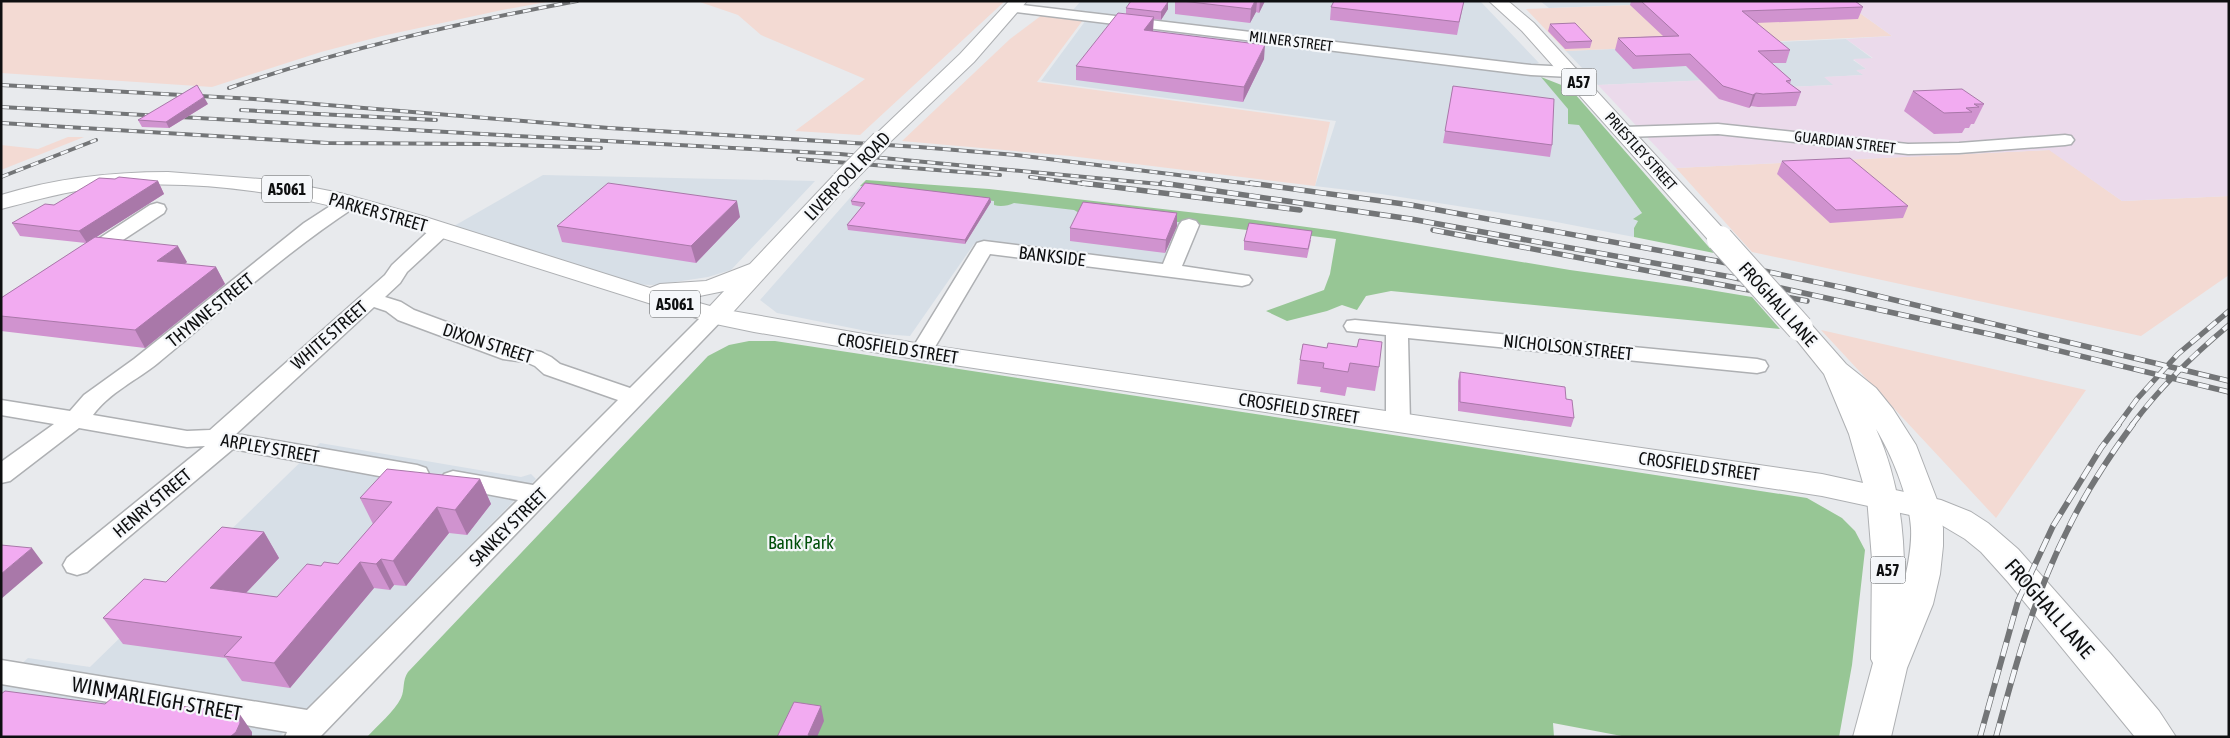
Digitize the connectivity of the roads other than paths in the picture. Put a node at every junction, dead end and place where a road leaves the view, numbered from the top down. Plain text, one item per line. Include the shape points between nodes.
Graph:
1 (1497, 1) edge
2 (1013, 4) edge
3 (1570, 72) junction
4 (1624, 132) junction
5 (2065, 140) dead end
6 (1, 202) edge
7 (348, 202) junction
8 (157, 209) dead end
9 (1189, 225) dead end
10 (441, 230) junction
11 (1720, 239) joint
12 (771, 256) junction
13 (73, 264) edge
14 (1170, 271) junction
15 (1242, 280) dead end
16 (636, 290) junction
17 (369, 300) junction
18 (715, 316) junction
19 (1355, 326) dead end
20 (1397, 330) junction
21 (921, 352) junction
22 (1743, 359) dead end
23 (1836, 370) junction
24 (635, 398) junction
25 (1, 407) edge
26 (74, 419) junction
27 (1398, 423) junction
28 (222, 440) junction
29 (1, 475) edge
30 (539, 495) junction
31 (1883, 496) junction
32 (1923, 506) junction
33 (77, 565) dead end
34 (1889, 668) junction
35 (1, 672) edge
36 (306, 730) edge
37 (1872, 737) edge
38 (2158, 737) edge

1 - 3 main road, PRIESTLEY STREET / A57 via 1528,27
2 - 3 street, MILNER STREET via 1531,70
2 - 12 main road, LIVERPOOL ROAD / A5061, bridge via 990,22 983,40 881,140
3 - 4 main road, PRIESTLEY STREET / A57
4 - 5 street, GUARDIAN STREET via 1718,129 1908,149
4 - 11 main road, PRIESTLEY STREET / A57
6 - 7 main road, PARKER STREET / A5061 via 78,182 152,177 265,186
7 - 10 main road, PARKER STREET / A5061
7 - 26 street, THYNNE STREET via 311,227 142,364 92,400
8 - 13 street
9 - 14 street
10 - 16 main road, PARKER STREET / A5061
10 - 17 street, WHITE STREET
11 - 23 main road, FROGHALL LANE / A57, bridge
12 - 16 main road via 723,285 688,292
12 - 18 main road, LIVERPOOL ROAD / A5061
14 - 15 street, BANKSIDE
14 - 21 street, BANKSIDE via 984,247
16 - 18 main road, PARKER STREET / A5061
17 - 24 street, DIXON STREET via 385,303 406,315 511,354 523,354 547,363 552,369
17 - 28 street, WHITE STREET via 274,384
18 - 21 main road, CROSFIELD STREET
18 - 24 street, SANKEY STREET
19 - 20 street, NICHOLSON STREET
20 - 22 street, NICHOLSON STREET
20 - 27 street
21 - 27 main road, CROSFIELD STREET
23 - 31 main road, FROGHALL LANE / A57 via 1864,434
23 - 32 main road, FROGHALL LANE / A57 via 1866,394 1896,435
24 - 30 street, SANKEY STREET
25 - 26 street, ARPLEY STREET
26 - 28 street, ARPLEY STREET via 187,439
26 - 29 street, THYNNE STREET
27 - 31 main road, CROSFIELD STREET via 1755,474
28 - 30 street, ARPLEY STREET
28 - 33 street, HENRY STREET
30 - 36 street, SANKEY STREET
31 - 32 main road, FROGHALL LANE
31 - 34 main road, A57 via 1888,554
32 - 34 main road, A57 via 1927,546 1916,604
32 - 38 main road, FROGHALL LANE via 1957,517 1997,548
34 - 37 main road, A57
35 - 36 street, WINMARLEIGH STREET

